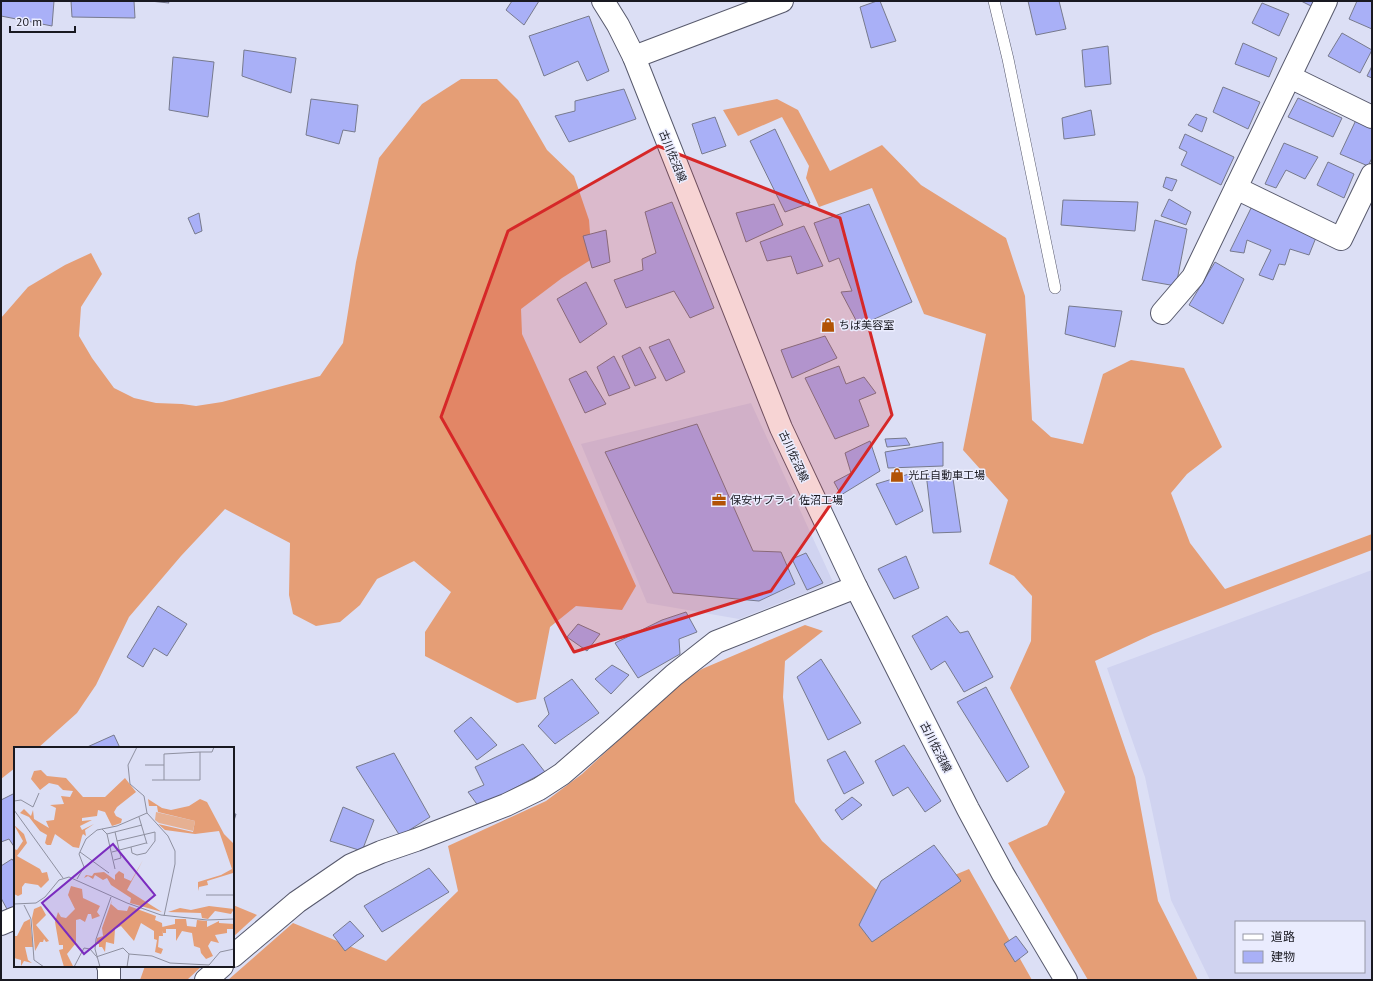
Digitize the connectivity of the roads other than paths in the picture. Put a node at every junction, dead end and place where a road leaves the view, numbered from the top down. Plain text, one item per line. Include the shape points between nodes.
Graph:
1 (603, 1) edge
2 (782, 1) edge
3 (994, 1) edge
4 (1326, 1) edge
5 (634, 57) junction
6 (1290, 77) junction
7 (1372, 117) edge
8 (1372, 175) edge
9 (1236, 188) junction
10 (1055, 288) dead end
11 (1162, 313) dead end
12 (856, 587) junction
13 (14, 918) edge
14 (1, 924) edge
15 (234, 955) edge
16 (108, 967) edge
17 (221, 967) edge
18 (109, 980) edge
19 (206, 980) edge
20 (1066, 980) edge

1 - 5 street, 古川佐沼線
2 - 5 street
3 - 10 lane
4 - 6 street
5 - 12 street, 古川佐沼線 via 781,428
6 - 7 street
6 - 9 street
8 - 9 street via 1341,239
9 - 11 street via 1193,278
12 - 15 street via 716,642 674,675 562,774 539,789 506,805 381,852 351,866 297,902
12 - 20 street, 古川佐沼線 via 968,809
13 - 14 street
16 - 18 street
17 - 19 street

